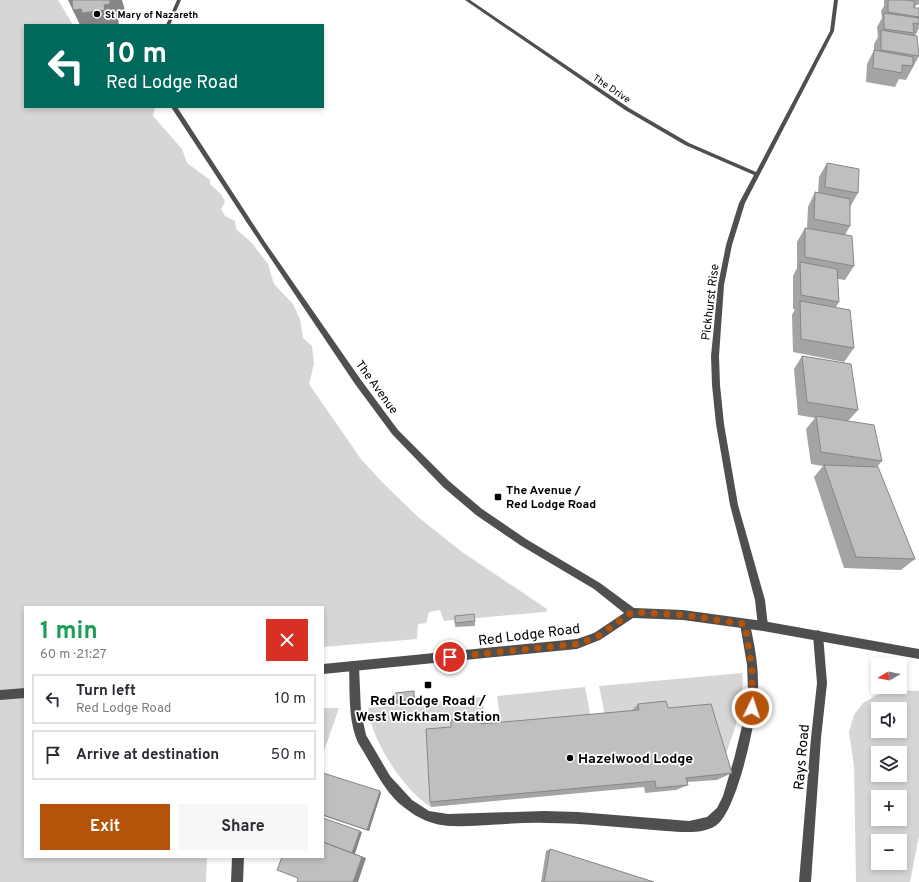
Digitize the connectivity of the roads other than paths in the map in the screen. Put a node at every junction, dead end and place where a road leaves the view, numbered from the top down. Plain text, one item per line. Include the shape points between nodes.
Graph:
1 (179, 0) edge
2 (467, 0) edge
3 (836, 0) edge
4 (168, 24) edge
5 (175, 108) edge
6 (756, 174) junction
7 (632, 612) junction
8 (745, 624) junction
9 (763, 626) junction
10 (818, 635) junction
11 (916, 654) edge
12 (354, 666) junction
13 (324, 669) edge
14 (24, 693) edge
15 (0, 695) edge
16 (238, 858) edge
17 (237, 882) edge
18 (805, 882) edge

1 - 4 street
2 - 6 street, The Drive via 627,109 688,144
3 - 6 street, Pickhurst Rise via 832,31
5 - 7 street, The Avenue via 263,243 395,432 446,484 480,512 523,542 598,586
6 - 9 street, Pickhurst Rise via 742,203 729,245 716,329 715,378 726,463 743,541 760,600
7 - 8 street via 683,615
7 - 12 street, Red Lodge Road via 597,637 577,644
8 - 9 street
8 - 12 street via 753,684 749,724 724,808 714,820 695,826 578,818 448,820 426,816 408,804 386,780 361,737 356,712
9 - 10 street
10 - 11 street
10 - 18 street, Rays Road via 822,683
12 - 13 street, Red Lodge Road
14 - 15 street
16 - 17 street

